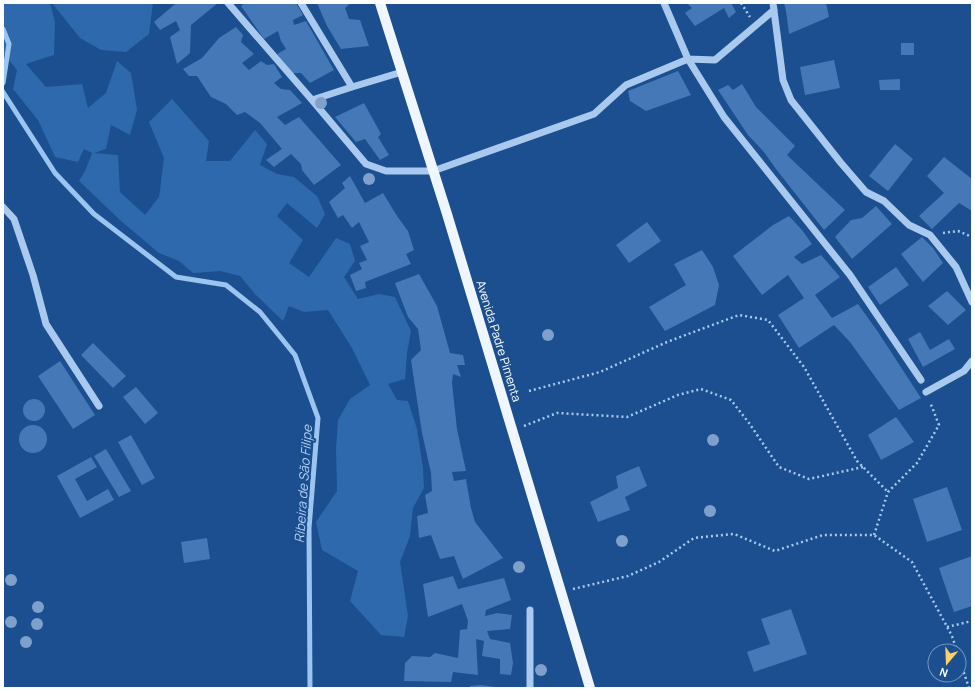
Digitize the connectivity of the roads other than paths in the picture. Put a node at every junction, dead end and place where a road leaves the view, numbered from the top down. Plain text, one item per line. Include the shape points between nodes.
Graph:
1 (228, 3) edge
2 (301, 3) edge
3 (380, 3) edge
4 (664, 3) edge
5 (774, 6) edge
6 (688, 59) junction
7 (402, 72) junction
8 (352, 87) junction
9 (312, 100) junction
10 (433, 171) junction
11 (3, 206) edge
12 (972, 302) edge
13 (972, 361) edge
14 (921, 380) dead end
15 (926, 392) road end
16 (99, 406) dead end
17 (530, 610) dead end
18 (530, 688) edge
19 (590, 688) edge

1 - 9 street
2 - 8 street
3 - 7 main road, Avenida Padre Pimenta
4 - 6 street
5 - 6 street via 715,60
5 - 12 street via 783,80 791,100 866,192 884,201 909,225 930,235 956,267
6 - 10 street via 626,85 594,114
6 - 14 street via 724,117 850,275
7 - 8 street
7 - 10 main road, Avenida Padre Pimenta
8 - 9 street
9 - 10 street via 366,164 386,171
10 - 19 main road, Avenida Padre Pimenta
11 - 16 street via 14,219 46,324
13 - 15 street via 964,371
17 - 18 street

